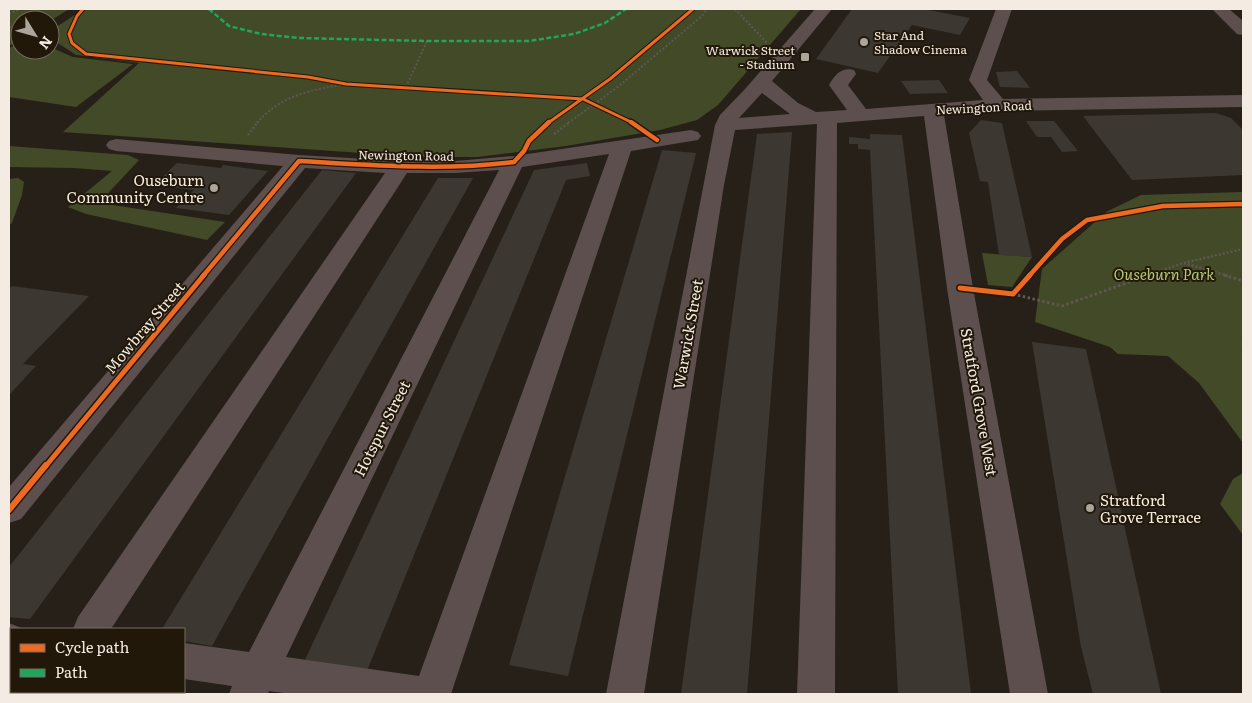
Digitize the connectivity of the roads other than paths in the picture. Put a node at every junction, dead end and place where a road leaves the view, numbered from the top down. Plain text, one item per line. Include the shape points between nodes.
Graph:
1 (824, 9) edge
2 (1004, 9) edge
3 (1220, 9) edge
4 (1243, 30) edge
5 (846, 74) dead end
6 (761, 82) junction
7 (997, 106) junction
8 (1239, 106) edge
9 (933, 110) junction
10 (861, 115) junction
11 (820, 118) junction
12 (725, 125) junction
13 (691, 136) dead end
14 (116, 145) dead end
15 (623, 145) junction
16 (299, 161) junction
17 (514, 162) junction
18 (400, 167) junction
19 (9, 510) edge
20 (92, 628) edge
21 (185, 661) edge
22 (254, 682) edge
23 (418, 694) edge
24 (432, 694) edge
25 (625, 694) edge
26 (816, 694) edge
27 (1029, 694) edge

1 - 6 street, Warwick Street
2 - 7 street via 978,80
3 - 4 street
5 - 10 street via 838,85
6 - 11 street via 791,107
6 - 12 street, Warwick Street
7 - 8 street, Newington Road
7 - 9 street, Newington Road
9 - 10 street, Newington Road
9 - 27 street, Stratford Grove West
10 - 11 street, Newington Road
11 - 12 street, Newington Road
11 - 26 street
12 - 25 street, Warwick Street
13 - 15 street, Newington Road
14 - 16 street, Newington Road
15 - 17 street, Newington Road
15 - 24 street
16 - 18 street, Newington Road
16 - 19 street, Mowbray Street
17 - 18 street, Newington Road via 483,166
17 - 22 street, Hotspur Street
18 - 20 street
21 - 22 street
22 - 23 street

